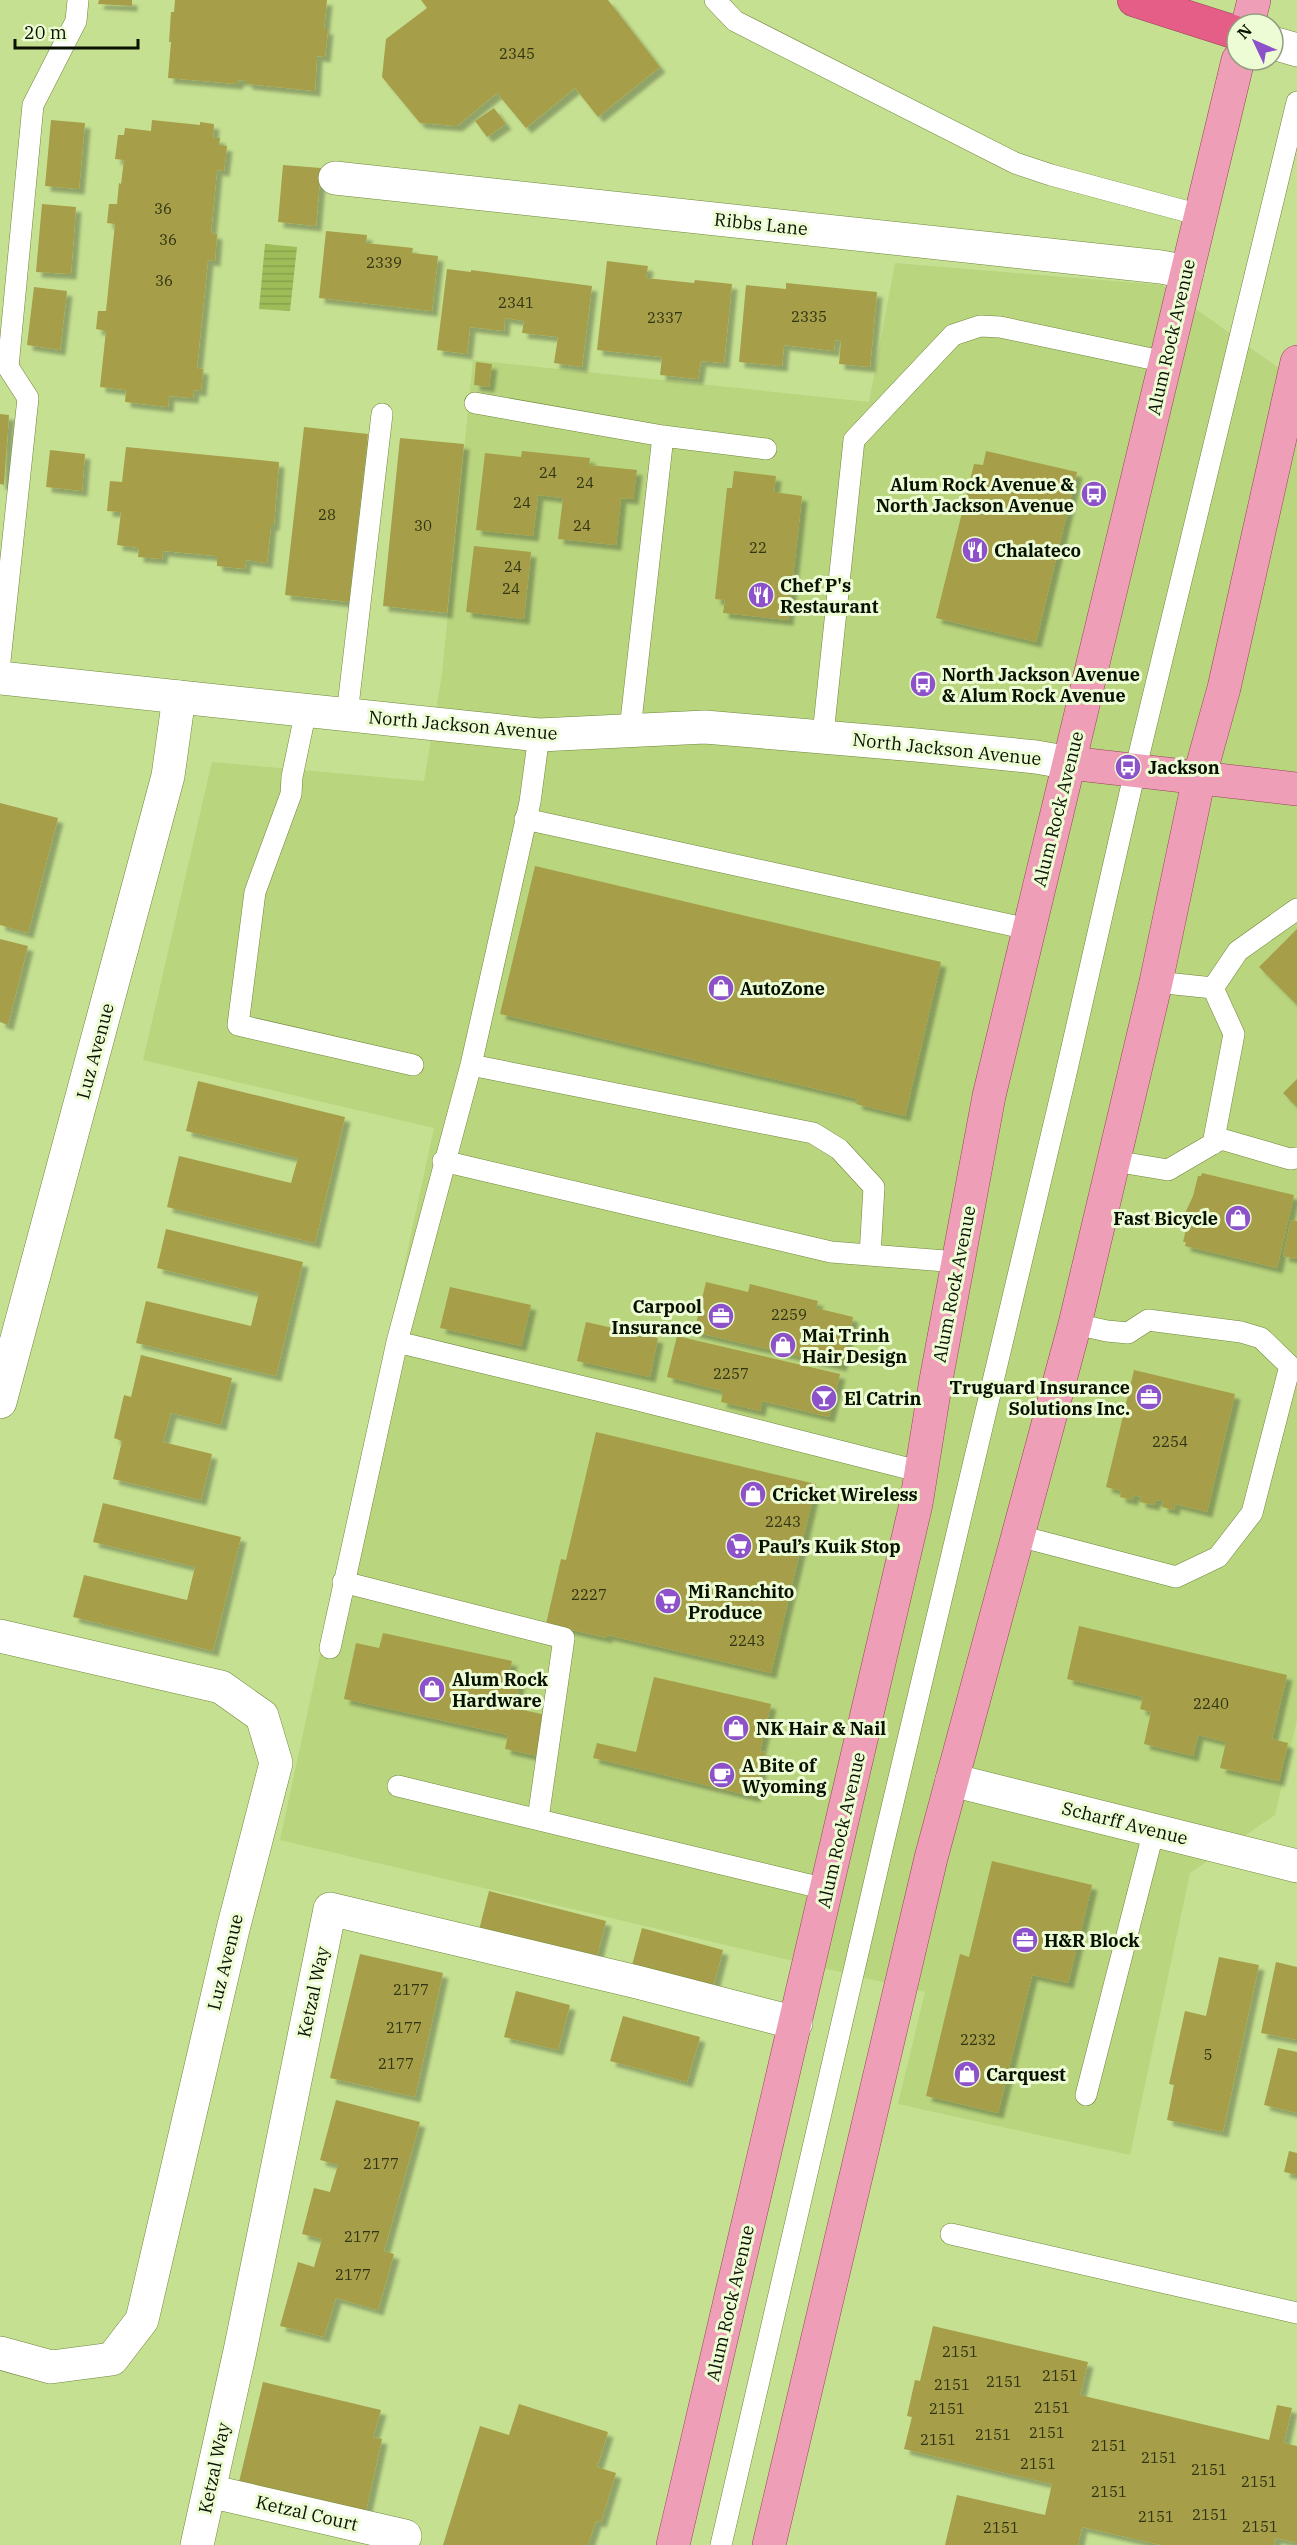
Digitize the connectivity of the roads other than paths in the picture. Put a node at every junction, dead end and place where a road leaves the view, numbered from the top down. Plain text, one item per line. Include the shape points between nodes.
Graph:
1 (78, 0) edge
2 (715, 0) edge
3 (1134, 0) edge
4 (1225, 29) edge
5 (1235, 72) edge
6 (1297, 102) edge
7 (334, 178) dead end
8 (1200, 215) junction
9 (1187, 272) junction
10 (1166, 362) junction
11 (1297, 362) edge
12 (475, 403) dead end
13 (382, 414) dead end
14 (663, 436) junction
15 (1288, 442) edge
16 (766, 448) dead end
17 (0, 661) edge
18 (0, 678) edge
19 (179, 697) junction
20 (306, 710) junction
21 (347, 715) junction
22 (630, 730) junction
23 (539, 735) junction
24 (823, 735) junction
25 (1070, 763) junction
26 (1135, 771) junction
27 (1199, 778) junction
28 (1297, 789) edge
29 (525, 819) junction
30 (1297, 909) edge
31 (1028, 929) junction
32 (1156, 982) junction
33 (1213, 988) junction
34 (413, 1065) dead end
35 (471, 1065) junction
36 (1213, 1144) junction
37 (1297, 1158) edge
38 (443, 1161) junction
39 (1114, 1161) junction
40 (870, 1255) junction
41 (958, 1262) junction
42 (1075, 1324) junction
43 (397, 1342) junction
44 (0, 1402) edge
45 (922, 1472) junction
46 (1019, 1536) junction
47 (343, 1582) junction
48 (0, 1636) edge
49 (330, 1648) dead end
50 (952, 1780) junction
51 (398, 1786) dead end
52 (538, 1819) junction
53 (1154, 1830) junction
54 (1297, 1866) edge
55 (826, 1889) junction
56 (796, 2023) junction
57 (1086, 2095) dead end
58 (951, 2234) dead end
59 (1297, 2313) edge
60 (0, 2353) edge
61 (209, 2491) junction
62 (405, 2535) dead end
63 (197, 2545) edge
64 (673, 2545) edge
65 (720, 2545) edge
66 (769, 2545) edge

1 - 17 lane via 76,21 33,105 8,367 28,398
2 - 8 lane via 735,21 1015,163
3 - 4 highway
5 - 8 main road, Alum Rock Avenue
6 - 26 lane
7 - 9 street, Ribbs Lane
8 - 9 main road, Alum Rock Avenue
9 - 10 main road, Alum Rock Avenue
10 - 24 lane via 980,326 953,335 854,440
10 - 25 main road, Alum Rock Avenue
11 - 15 main road
12 - 14 lane
13 - 21 lane
14 - 16 lane
14 - 22 lane
15 - 27 main road
18 - 19 street, North Jackson Avenue
19 - 20 street, North Jackson Avenue
19 - 44 street, Luz Avenue via 168,776
20 - 21 street, North Jackson Avenue
20 - 34 lane via 291,794 255,892 238,1025
21 - 23 street, North Jackson Avenue
22 - 23 street, North Jackson Avenue
22 - 24 street, North Jackson Avenue via 705,727
23 - 29 lane
24 - 25 street, North Jackson Avenue
25 - 26 main road
25 - 31 main road, Alum Rock Avenue
26 - 27 main road
26 - 65 lane
27 - 28 main road
27 - 32 main road
29 - 31 lane
29 - 35 lane
30 - 33 lane via 1238,951
31 - 41 main road, Alum Rock Avenue via 989,1096
32 - 33 lane
32 - 39 main road
33 - 36 lane via 1234,1034
35 - 38 lane
35 - 40 lane via 813,1133 839,1149 874,1187
36 - 37 lane via 1221,1139
36 - 39 lane via 1168,1170
38 - 40 lane via 831,1252
38 - 43 lane
39 - 42 main road
40 - 41 lane
41 - 45 main road, Alum Rock Avenue
42 - 46 main road
42 - 46 lane via 1128,1333 1148,1320 1240,1332 1261,1338 1290,1366 1252,1513 1218,1557 1176,1577
43 - 45 lane
43 - 47 lane
45 - 55 main road, Alum Rock Avenue
46 - 50 main road
47 - 49 lane
47 - 52 lane via 564,1638
48 - 60 street, Luz Avenue via 221,1687 262,1716 276,1762 142,2320 112,2359 51,2367
50 - 53 street, Scharff Avenue
50 - 66 main road
51 - 52 lane
52 - 55 lane
53 - 54 street, Scharff Avenue
53 - 57 lane
55 - 56 main road, Alum Rock Avenue
56 - 61 street, Ketzal Way via 330,1909
56 - 64 main road, Alum Rock Avenue
58 - 59 lane
61 - 62 street, Ketzal Court
61 - 63 street, Ketzal Way

